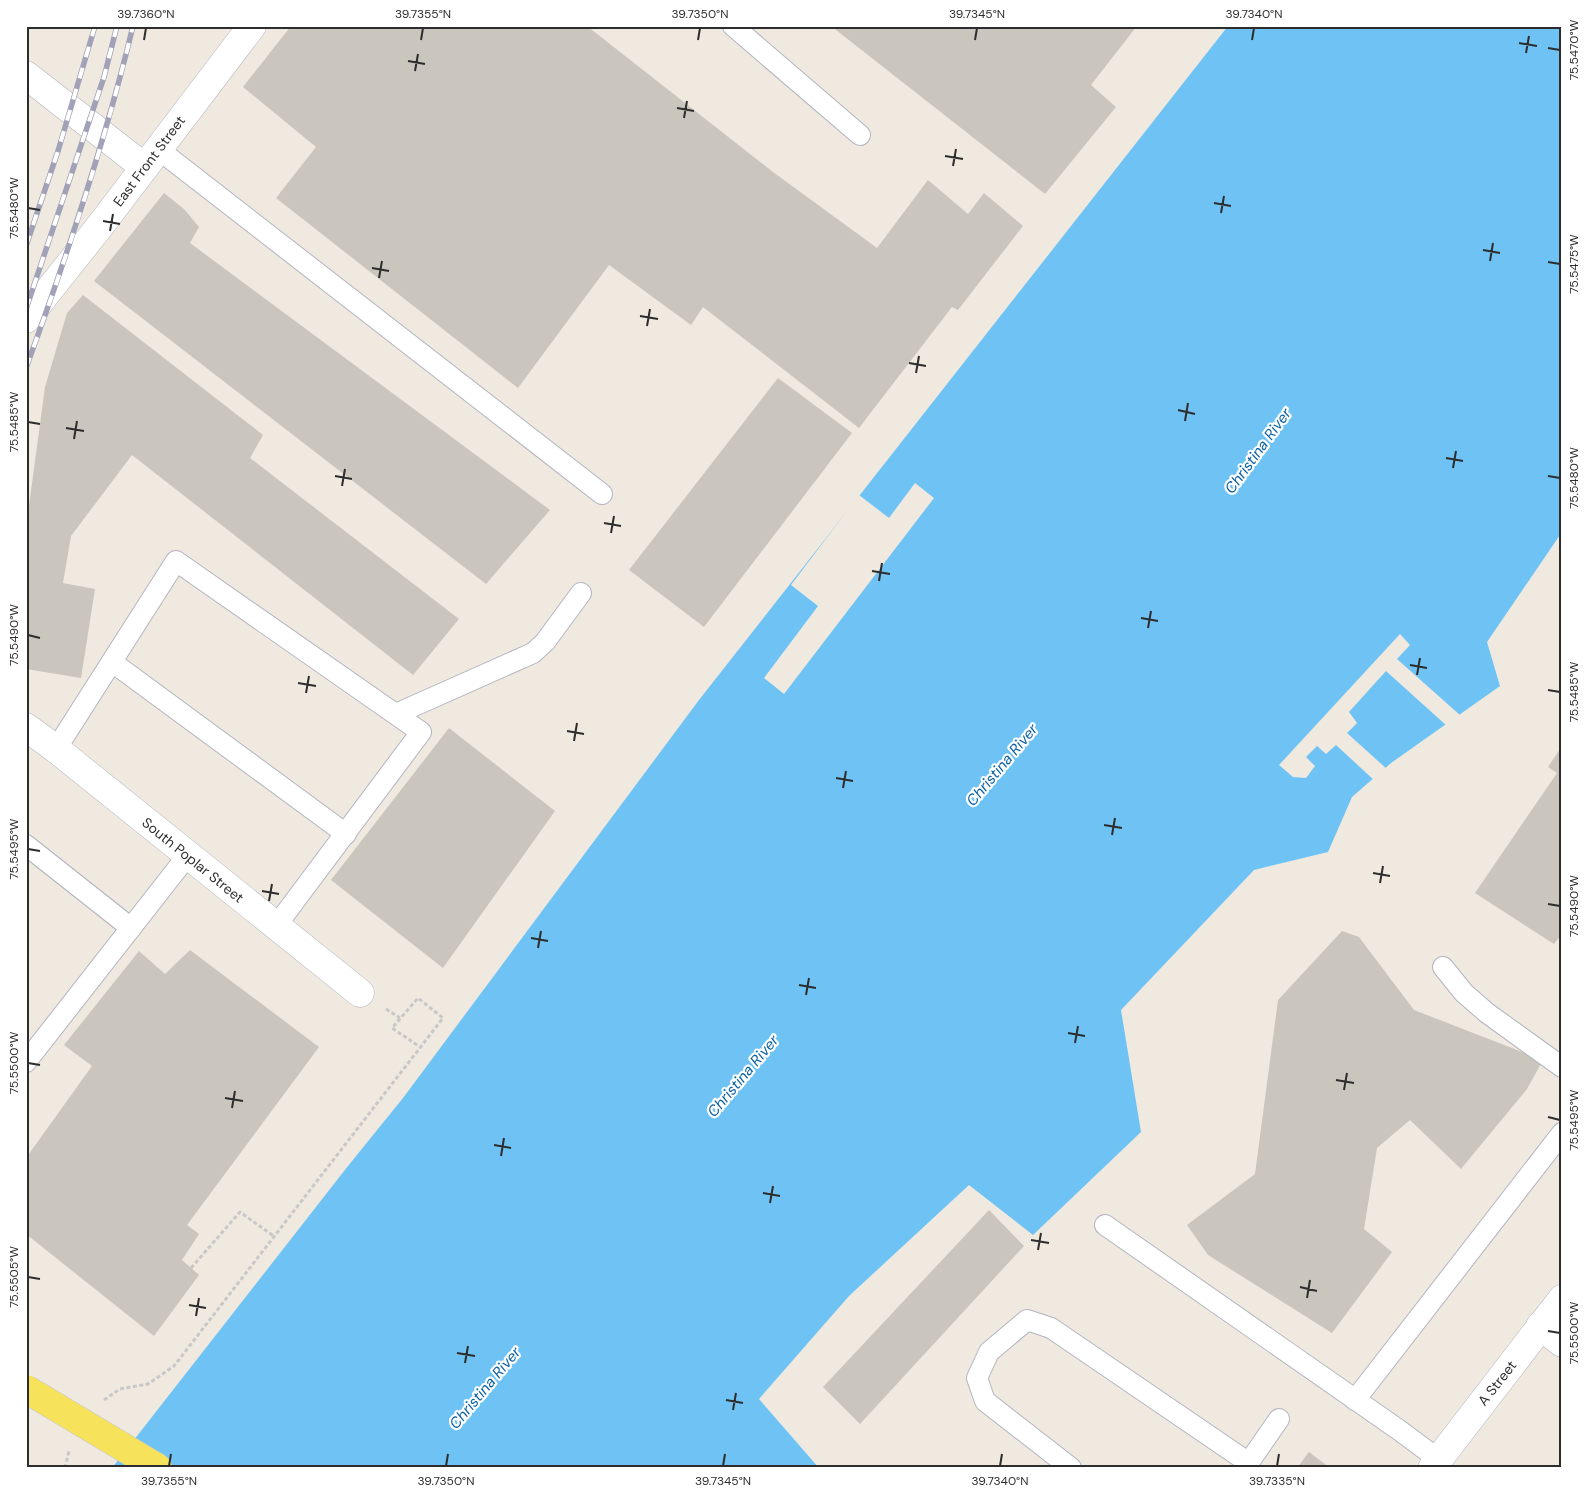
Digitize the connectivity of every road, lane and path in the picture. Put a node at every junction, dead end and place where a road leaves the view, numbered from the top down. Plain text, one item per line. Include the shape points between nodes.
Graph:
1 (252, 26) edge
2 (732, 26) edge
3 (26, 74) edge
4 (860, 135) dead end
5 (151, 158) junction
6 (26, 319) edge
7 (602, 494) dead end
8 (581, 593) dead end
9 (112, 662) junction
10 (396, 714) junction
11 (26, 727) edge
12 (56, 749) junction
13 (346, 834) junction
14 (26, 845) edge
15 (188, 855) junction
16 (276, 926) junction
17 (131, 928) junction
18 (1443, 967) dead end
19 (360, 993) dead end
20 (420, 1047) junction
21 (26, 1062) edge
22 (1562, 1066) edge
23 (1562, 1133) edge
24 (1105, 1225) dead end
25 (275, 1237) junction
26 (191, 1268) dead end
27 (1562, 1299) edge
28 (1540, 1326) junction
29 (1562, 1343) edge
30 (26, 1389) edge
31 (1356, 1400) junction
32 (101, 1402) dead end
33 (1279, 1419) dead end
34 (70, 1449) dead end
35 (1435, 1464) edge
36 (1247, 1466) edge
37 (65, 1468) edge
38 (158, 1468) edge
39 (1071, 1468) edge

1 - 5 street, East Front Street
2 - 4 lane
3 - 5 street
5 - 6 street, East Front Street
5 - 7 lane
8 - 10 lane via 533,653
9 - 10 lane via 176,561
9 - 12 lane
9 - 13 lane
10 - 13 lane via 421,732
11 - 12 street, South Poplar Street
12 - 15 street, South Poplar Street
13 - 16 lane
14 - 17 lane
15 - 16 street, South Poplar Street
15 - 17 lane
16 - 19 street, South Poplar Street
17 - 21 lane
18 - 22 lane via 1464,993 1487,1013
20 - 20 path via 443,1018 418,998 392,1028
20 - 25 path
23 - 31 lane
24 - 31 lane
25 - 26 path via 240,1212
25 - 32 path via 174,1366 148,1384 120,1389
27 - 28 street, A Street
28 - 29 street
28 - 35 street, A Street
30 - 38 main road, bridge
31 - 35 lane
33 - 36 lane
34 - 37 path
36 - 39 lane via 1051,1328 1027,1320 989,1352 976,1378 985,1401

